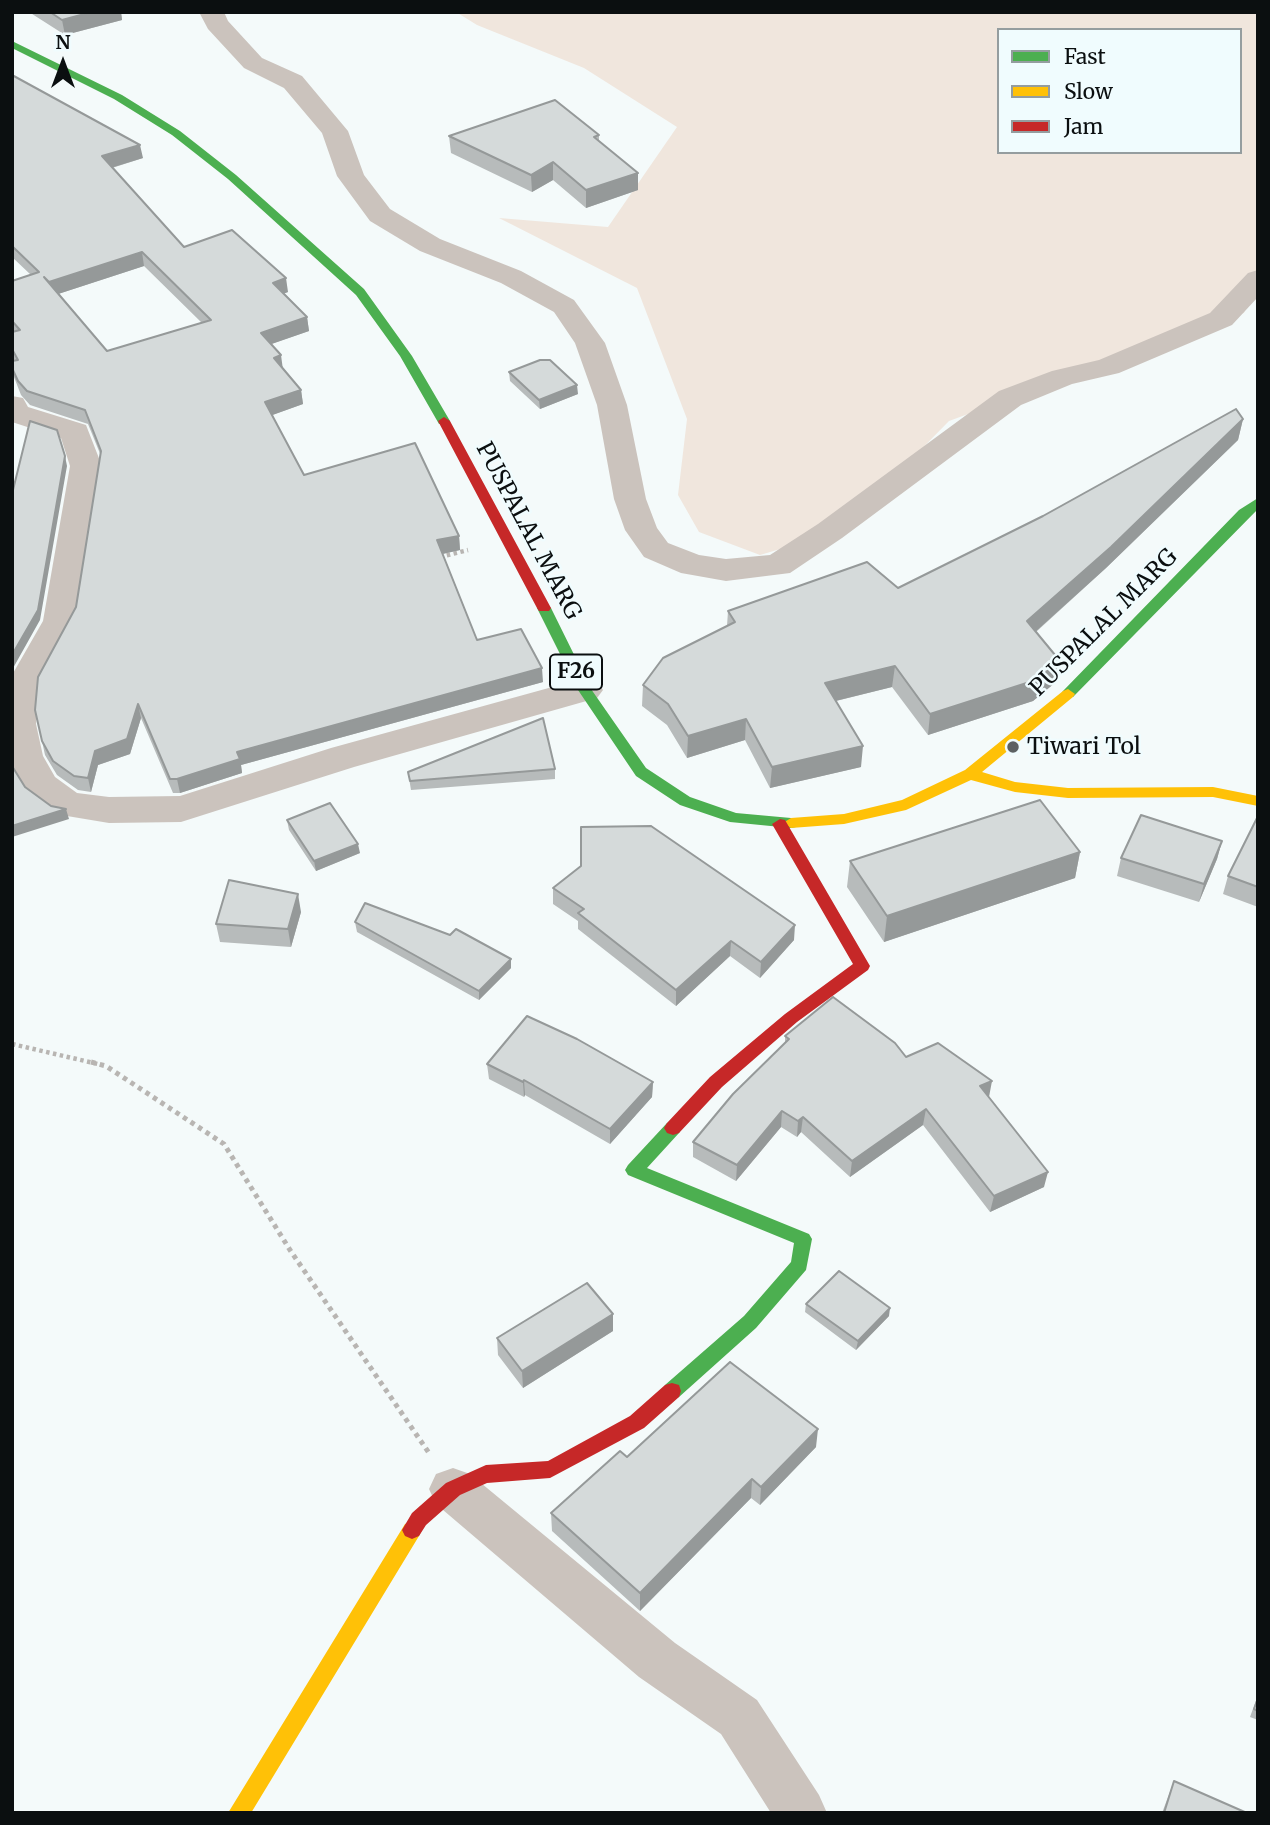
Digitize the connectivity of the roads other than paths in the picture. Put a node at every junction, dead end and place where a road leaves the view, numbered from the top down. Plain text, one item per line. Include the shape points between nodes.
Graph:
1 (211, 12) edge
2 (12, 44) edge
3 (1258, 279) edge
4 (12, 405) edge
5 (1258, 502) edge
6 (585, 690) junction
7 (970, 774) junction
8 (1258, 801) edge
9 (780, 824) junction
10 (453, 1489) junction
11 (239, 1813) edge
12 (801, 1813) edge

1 - 3 street via 253,63 293,82 335,131 351,176 380,215 430,245 511,277 564,306 590,343 612,405 630,499 641,530 656,550 693,565 726,570 778,565 1010,398 1063,377 1108,367 1221,319
2 - 6 main road, PUSPALAL MARG / F26 via 118,97 176,133 360,292 428,392
4 - 6 street via 15,413 75,432 86,466 60,621 21,691 18,724 25,756 42,786 68,805 109,810 181,809 344,757
5 - 7 main road, PUSPALAL MARG / F26 via 1073,690
6 - 9 main road, PUSPALAL MARG / F26 via 641,772 685,801 735,818
7 - 8 main road via 1015,787 1068,793 1213,792
7 - 9 main road, PUSPALAL MARG / F26 via 906,805 844,820
9 - 10 main road via 862,966 716,1082 634,1170 803,1239 800,1265 750,1322 637,1422 551,1469 486,1474
10 - 11 main road via 419,1519
10 - 12 street via 657,1660 739,1717

